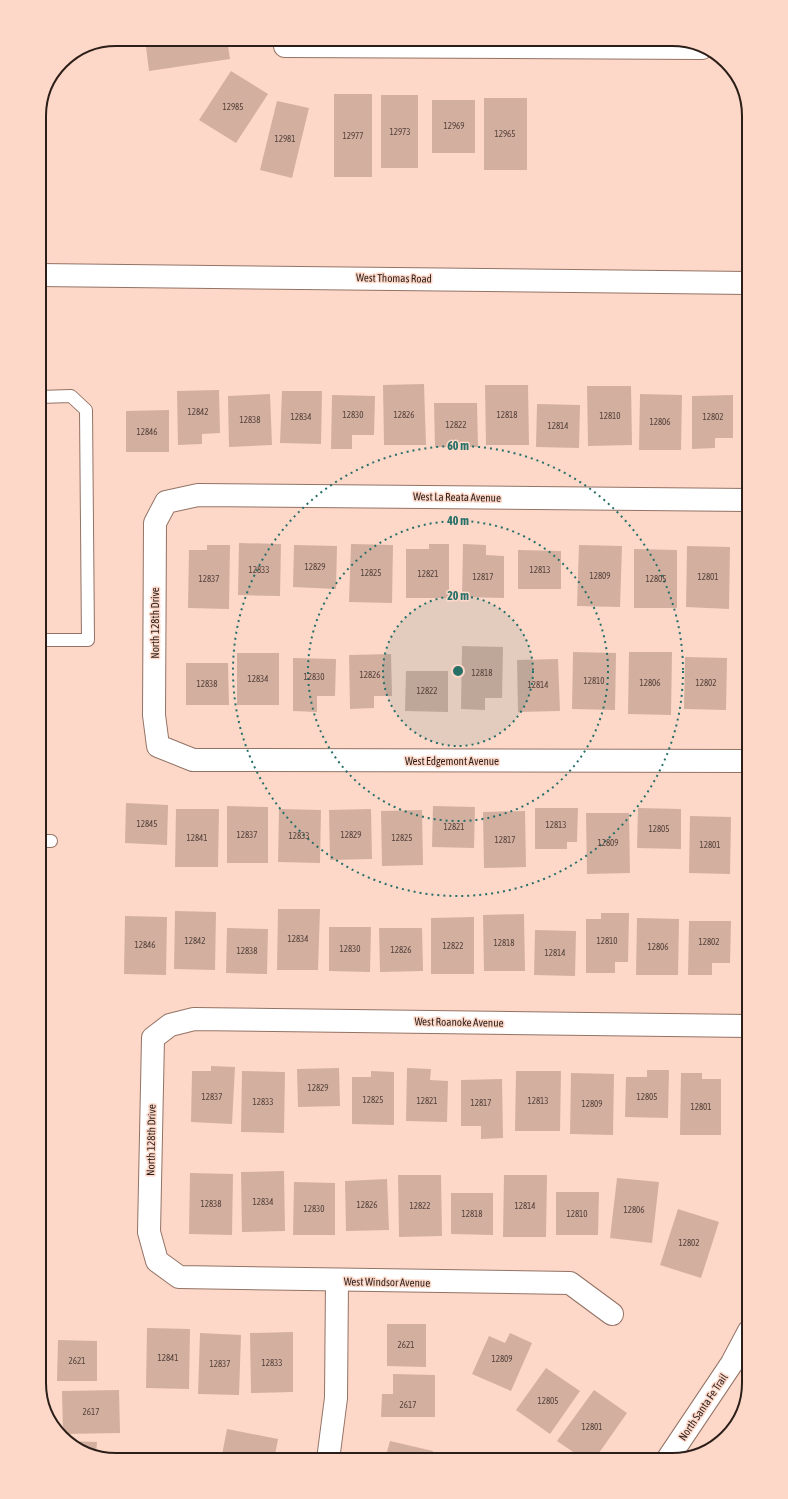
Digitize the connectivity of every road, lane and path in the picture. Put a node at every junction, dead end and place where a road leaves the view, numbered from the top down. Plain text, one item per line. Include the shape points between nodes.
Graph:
1 (535, 46) edge
2 (689, 48) edge
3 (46, 275) edge
4 (742, 284) edge
5 (46, 397) edge
6 (742, 500) edge
7 (166, 502) joint
8 (46, 640) edge
9 (158, 746) joint
10 (742, 761) edge
11 (170, 1025) joint
12 (742, 1026) edge
13 (157, 1261) joint
14 (337, 1281) junction
15 (612, 1314) dead end
16 (742, 1345) edge
17 (329, 1453) edge
18 (672, 1453) edge

1 - 2 street
3 - 4 street, West Thomas Road
5 - 8 lane via 71,396 86,410 88,640
6 - 7 street, West La Reata Avenue via 198,495
7 - 9 street, North 128th Drive via 155,523 154,715
9 - 10 street, West Edgemont Avenue via 193,760
11 - 12 street, West Roanoke Avenue via 194,1019
11 - 13 street, North 128th Drive via 153,1038 149,1232
13 - 14 street, West Windsor Avenue via 179,1277
14 - 15 street, West Windsor Avenue via 570,1283
14 - 17 street via 336,1398
16 - 18 street, North Santa Fe Trail

